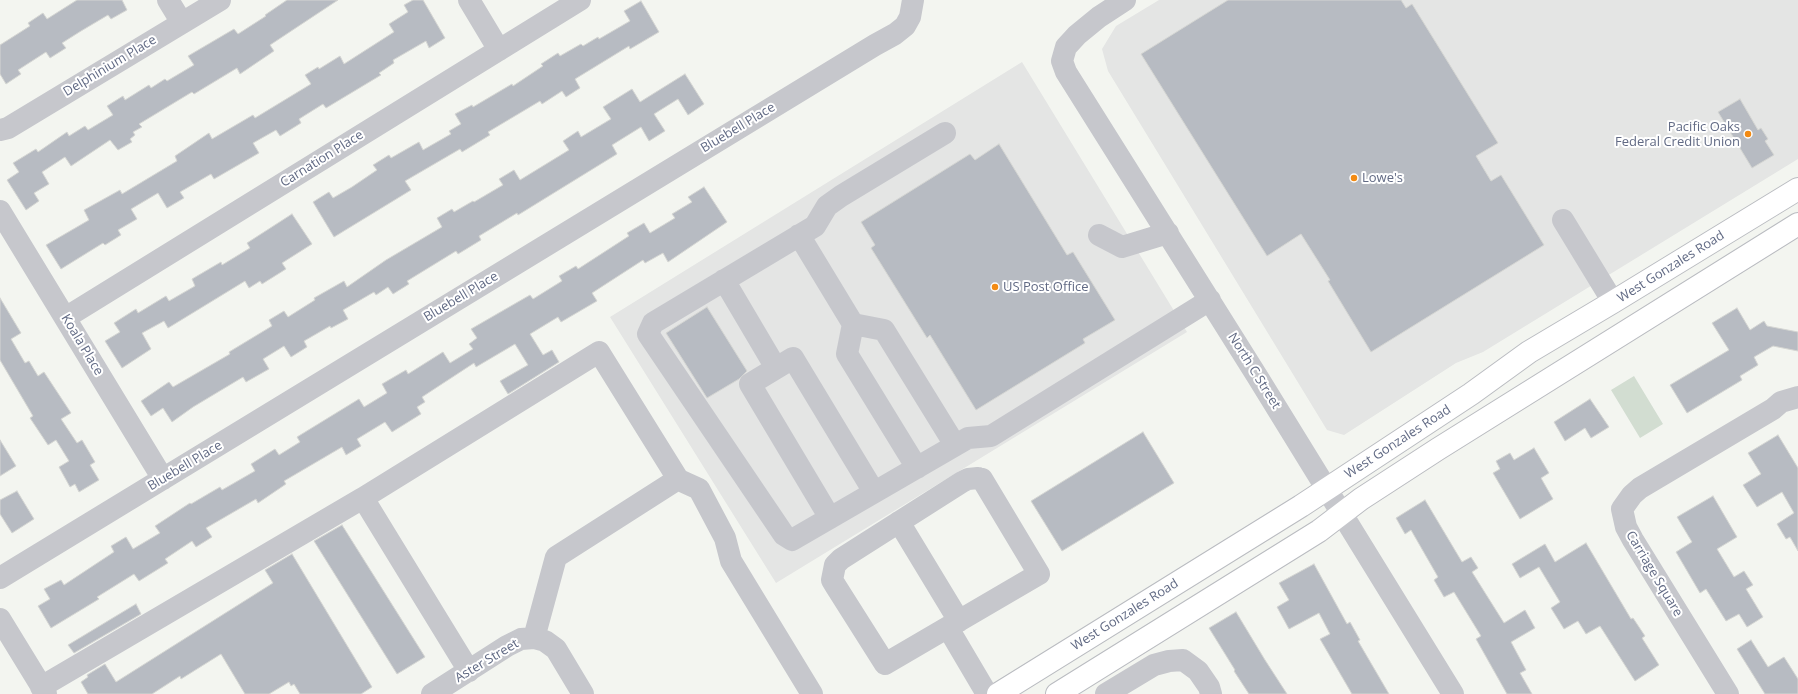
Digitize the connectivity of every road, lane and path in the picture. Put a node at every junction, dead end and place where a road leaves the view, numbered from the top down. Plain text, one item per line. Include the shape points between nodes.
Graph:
1 (168, 0) edge
2 (220, 0) edge
3 (469, 0) edge
4 (580, 0) edge
5 (1125, 0) edge
6 (912, 4) edge
7 (182, 23) junction
8 (499, 50) junction
9 (0, 130) edge
10 (945, 133) dead end
11 (1798, 189) edge
12 (0, 211) edge
13 (1563, 220) dead end
14 (1798, 224) edge
15 (807, 230) junction
16 (1168, 233) junction
17 (1099, 235) dead end
18 (724, 280) junction
19 (1210, 300) junction
20 (1613, 302) junction
21 (65, 318) junction
22 (853, 324) junction
23 (1630, 328) junction
24 (785, 363) junction
25 (1798, 397) edge
26 (955, 445) junction
27 (917, 468) junction
28 (163, 479) junction
29 (677, 479) junction
30 (1327, 488) junction
31 (874, 492) junction
32 (363, 498) junction
33 (1342, 514) junction
34 (830, 518) junction
35 (899, 522) junction
36 (0, 578) edge
37 (0, 619) edge
38 (954, 625) junction
39 (539, 640) junction
40 (469, 671) junction
41 (44, 691) edge
42 (432, 694) edge
43 (583, 694) edge
44 (812, 694) edge
45 (987, 694) edge
46 (998, 694) edge
47 (1057, 694) edge
48 (1106, 694) edge
49 (1212, 694) edge
50 (1453, 694) edge
51 (1728, 694) edge

1 - 7 street
2 - 7 street, Delphinium Place
3 - 8 street
4 - 8 street, Carnation Place
5 - 16 street, North C Street via 1098,17 1077,35 1066,47 1062,61 1066,72
6 - 28 street, Bluebell Place via 905,26 895,34
7 - 9 street, Delphinium Place via 8,128
8 - 21 street, Carnation Place
10 - 15 street via 841,196 827,206
11 - 20 main road, West Gonzales Road
12 - 21 street, Koala Place
13 - 20 street
14 - 23 main road, West Gonzales Road
15 - 18 street
15 - 22 street
16 - 17 street via 1122,247
16 - 19 street, North C Street
18 - 24 street
18 - 34 street via 653,323 648,334 784,535 792,540
19 - 26 street via 990,436 968,438
19 - 30 street, North C Street
20 - 23 main road
20 - 30 main road, West Gonzales Road via 1529,352 1471,394
21 - 28 street, Koala Place
22 - 26 street via 884,330
22 - 27 street via 847,354
23 - 33 main road, West Gonzales Road via 1438,449
24 - 31 street
24 - 34 street via 750,384
25 - 51 street, Carriage Square via 1782,402 1640,488 1622,509 1626,527 1633,540
26 - 27 street
27 - 31 street
28 - 36 street, Bluebell Place
29 - 32 street via 599,352
29 - 39 street via 556,557
29 - 44 street via 699,489 725,538 731,561
30 - 33 street, North C Street
30 - 46 main road, West Gonzales Road
31 - 34 street
32 - 40 street
32 - 41 street
33 - 47 main road, West Gonzales Road via 1171,625
33 - 50 street, North C Street
35 - 38 street
35 - 38 street via 841,559 833,569 832,580 885,664
35 - 38 street via 968,479 982,479 1039,574
37 - 41 street
38 - 45 street
39 - 40 street, Aster Street via 522,639
39 - 43 street via 556,649
40 - 42 street, Aster Street
48 - 49 street via 1154,665 1183,660 1198,670

